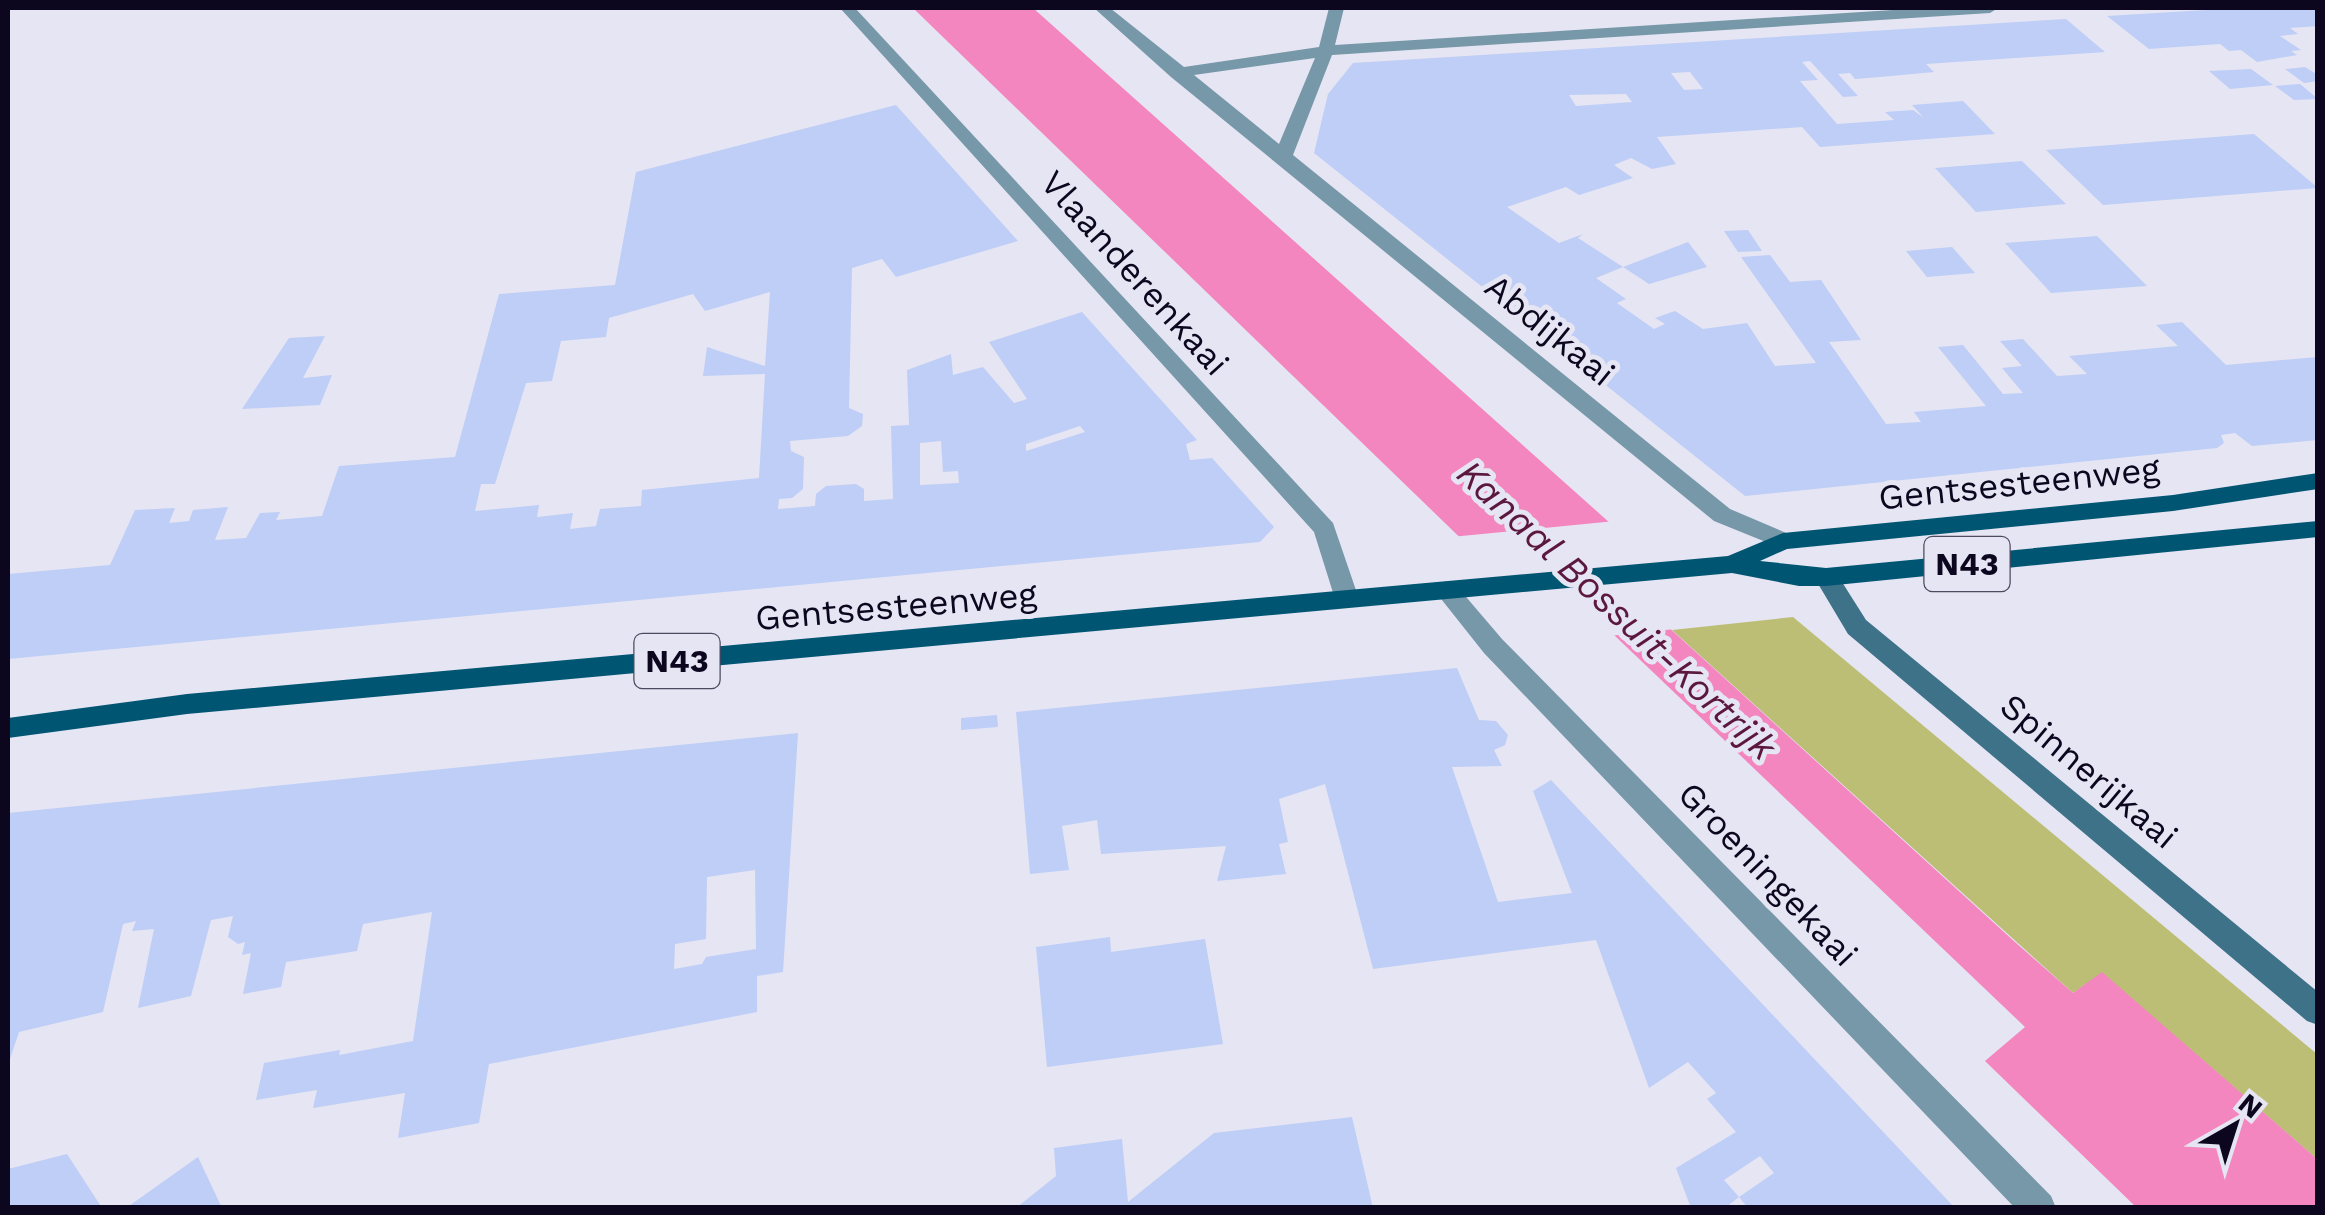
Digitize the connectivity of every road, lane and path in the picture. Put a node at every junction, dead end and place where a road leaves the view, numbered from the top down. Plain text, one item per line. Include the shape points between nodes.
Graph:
1 (848, 8) edge
2 (1101, 8) edge
3 (1336, 8) edge
4 (1990, 8) edge
5 (1326, 52) junction
6 (1177, 73) junction
7 (1284, 155) junction
8 (2318, 481) edge
9 (2318, 529) edge
10 (1783, 541) junction
11 (1732, 564) junction
12 (1826, 576) junction
13 (1454, 589) junction
14 (1347, 599) junction
15 (8, 728) edge
16 (2318, 1011) edge
17 (2039, 1208) edge

1 - 14 street, Vlaanderenkaai via 1325,529
2 - 6 street, Abdijkaai
3 - 5 street
4 - 5 street
5 - 6 street
5 - 7 street
6 - 7 street, Abdijkaai
7 - 10 street, Abdijkaai via 1722,514
8 - 10 main road, Gentsesteenweg / N43 via 2172,503
9 - 12 main road, Gentsesteenweg / N43
10 - 11 main road, Gentsesteenweg / N43
11 - 12 main road, Gentsesteenweg / N43
11 - 13 main road, Gentsesteenweg / N43
12 - 16 street, Spinnerijkaai via 1857,626
13 - 14 main road, Gentsesteenweg / N43
13 - 17 street, Groeningekaai via 1506,660
14 - 15 main road, Gentsesteenweg / N43 via 187,704

